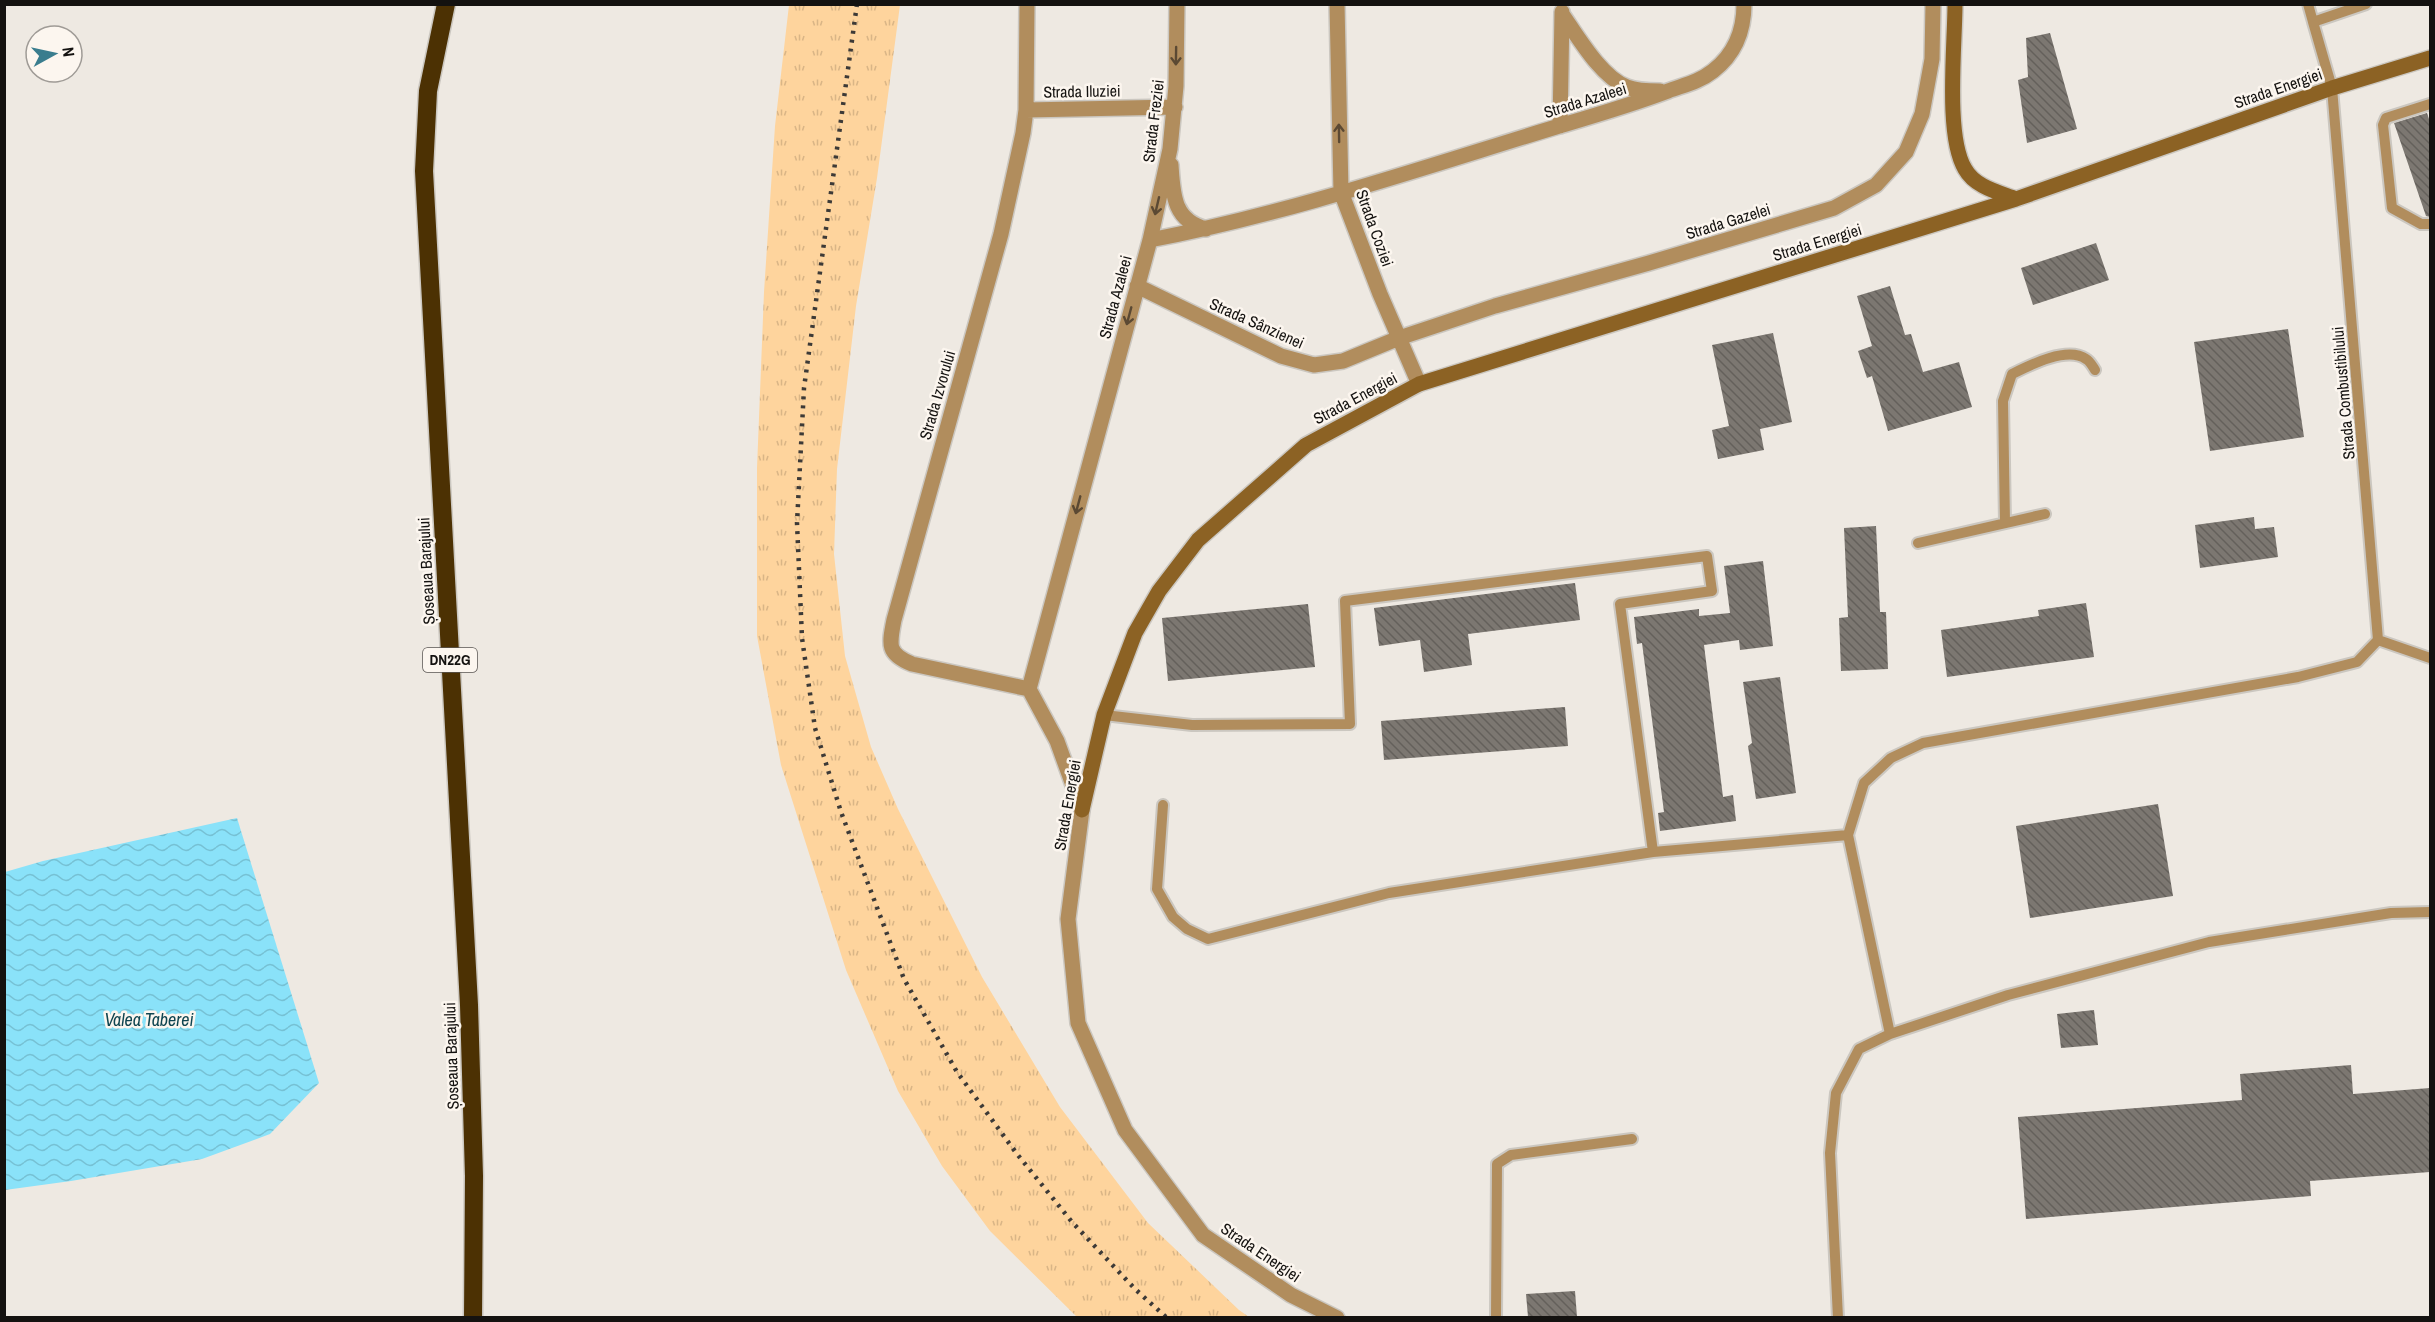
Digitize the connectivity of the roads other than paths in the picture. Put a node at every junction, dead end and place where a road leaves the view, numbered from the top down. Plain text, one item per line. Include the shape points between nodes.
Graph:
1 (446, 4) edge
2 (1027, 4) edge
3 (1177, 4) edge
4 (1337, 4) edge
5 (1744, 4) edge
6 (1933, 4) edge
7 (1956, 4) edge
8 (2308, 4) edge
9 (2366, 4) edge
10 (1562, 9) edge
11 (2313, 22) junction
12 (2430, 58) edge
13 (2332, 88) junction
14 (1670, 90) junction
15 (2430, 104) edge
16 (1175, 107) junction
17 (1026, 110) junction
18 (1560, 126) junction
19 (1170, 149) junction
20 (1341, 192) junction
21 (2016, 199) junction
22 (2430, 224) edge
23 (1206, 229) junction
24 (1150, 240) junction
25 (1137, 286) junction
26 (1399, 338) junction
27 (2096, 370) dead end
28 (1419, 384) junction
29 (2045, 514) dead end
30 (2005, 523) junction
31 (1918, 543) dead end
32 (2378, 640) junction
33 (2430, 658) edge
34 (1029, 689) junction
35 (1104, 715) junction
36 (1163, 805) dead end
37 (1082, 810) junction
38 (1848, 835) junction
39 (1653, 852) junction
40 (2430, 912) edge
41 (1890, 1034) junction
42 (1632, 1139) dead end
43 (473, 1317) edge
44 (1337, 1317) edge
45 (1496, 1317) edge
46 (1838, 1317) edge

1 - 43 highway, Șoseaua Barajului / DN22G via 428,91 424,171 469,1005
2 - 17 street, Strada Izvorului
3 -> 16 street, Strada Freziei
20 -> 4 street, Strada Coziei
5 - 14 street, Strada Azaleei via 1744,26 1731,52 1696,82
6 - 26 street, Strada Gazelei via 1932,59 1922,114 1906,152 1876,185 1834,208 1495,306
7 - 21 street via 1956,149 1965,171 1983,186
8 - 11 lane, Strada Combustibilului
9 - 11 lane
10 - 14 street, Strada Azaleei via 1598,66 1626,87
10 - 18 street
11 - 13 lane, Strada Combustibilului
12 - 13 street, Strada Energiei
13 - 21 street, Strada Energiei
13 - 32 lane, Strada Combustibilului
14 - 18 street, Strada Azaleei
15 - 22 lane via 2386,118 2383,125 2392,208 2421,224
16 - 17 street, Strada Iluziei
16 - 19 street, Strada Freziei
17 - 34 street, Strada Izvorului via 1001,234 894,620 891,647 897,658 912,664
18 - 20 street, Strada Azaleei
19 - 23 street via 1173,187 1181,214 1188,222
19 -> 24 street, Strada Freziei
20 - 23 street, Strada Azaleei
20 - 26 street, Strada Coziei
21 - 28 street, Strada Energiei
23 - 24 street, Strada Azaleei
24 - 25 street, Strada Azaleei
25 - 26 street, Strada Sânzienei via 1299,363 1343,361
25 -> 34 street, Strada Azaleei
26 - 28 street, Strada Coziei
27 - 30 lane via 2086,359 2070,354 2042,360 2012,374 2003,401
28 - 35 street, Strada Energiei via 1306,445 1198,540 1159,591 1135,633
29 - 30 lane
30 - 31 lane
32 - 33 lane
32 - 38 lane via 2357,662 2298,677 1923,743 1891,758 1864,783
34 - 37 street via 1057,741
35 - 37 street, Strada Energiei
35 - 39 lane via 1192,726 1350,724 1345,601 1707,556 1712,591 1620,604
36 - 39 lane via 1157,889 1173,917 1208,939 1389,893
37 - 44 street, Strada Energiei via 1068,919 1078,1023 1125,1130 1203,1235 1291,1295
38 - 39 lane
38 - 41 lane
40 - 41 lane via 2391,913 2209,942 2008,995
41 - 46 lane via 1859,1049 1836,1093 1830,1153
42 - 45 lane via 1511,1155 1497,1164

